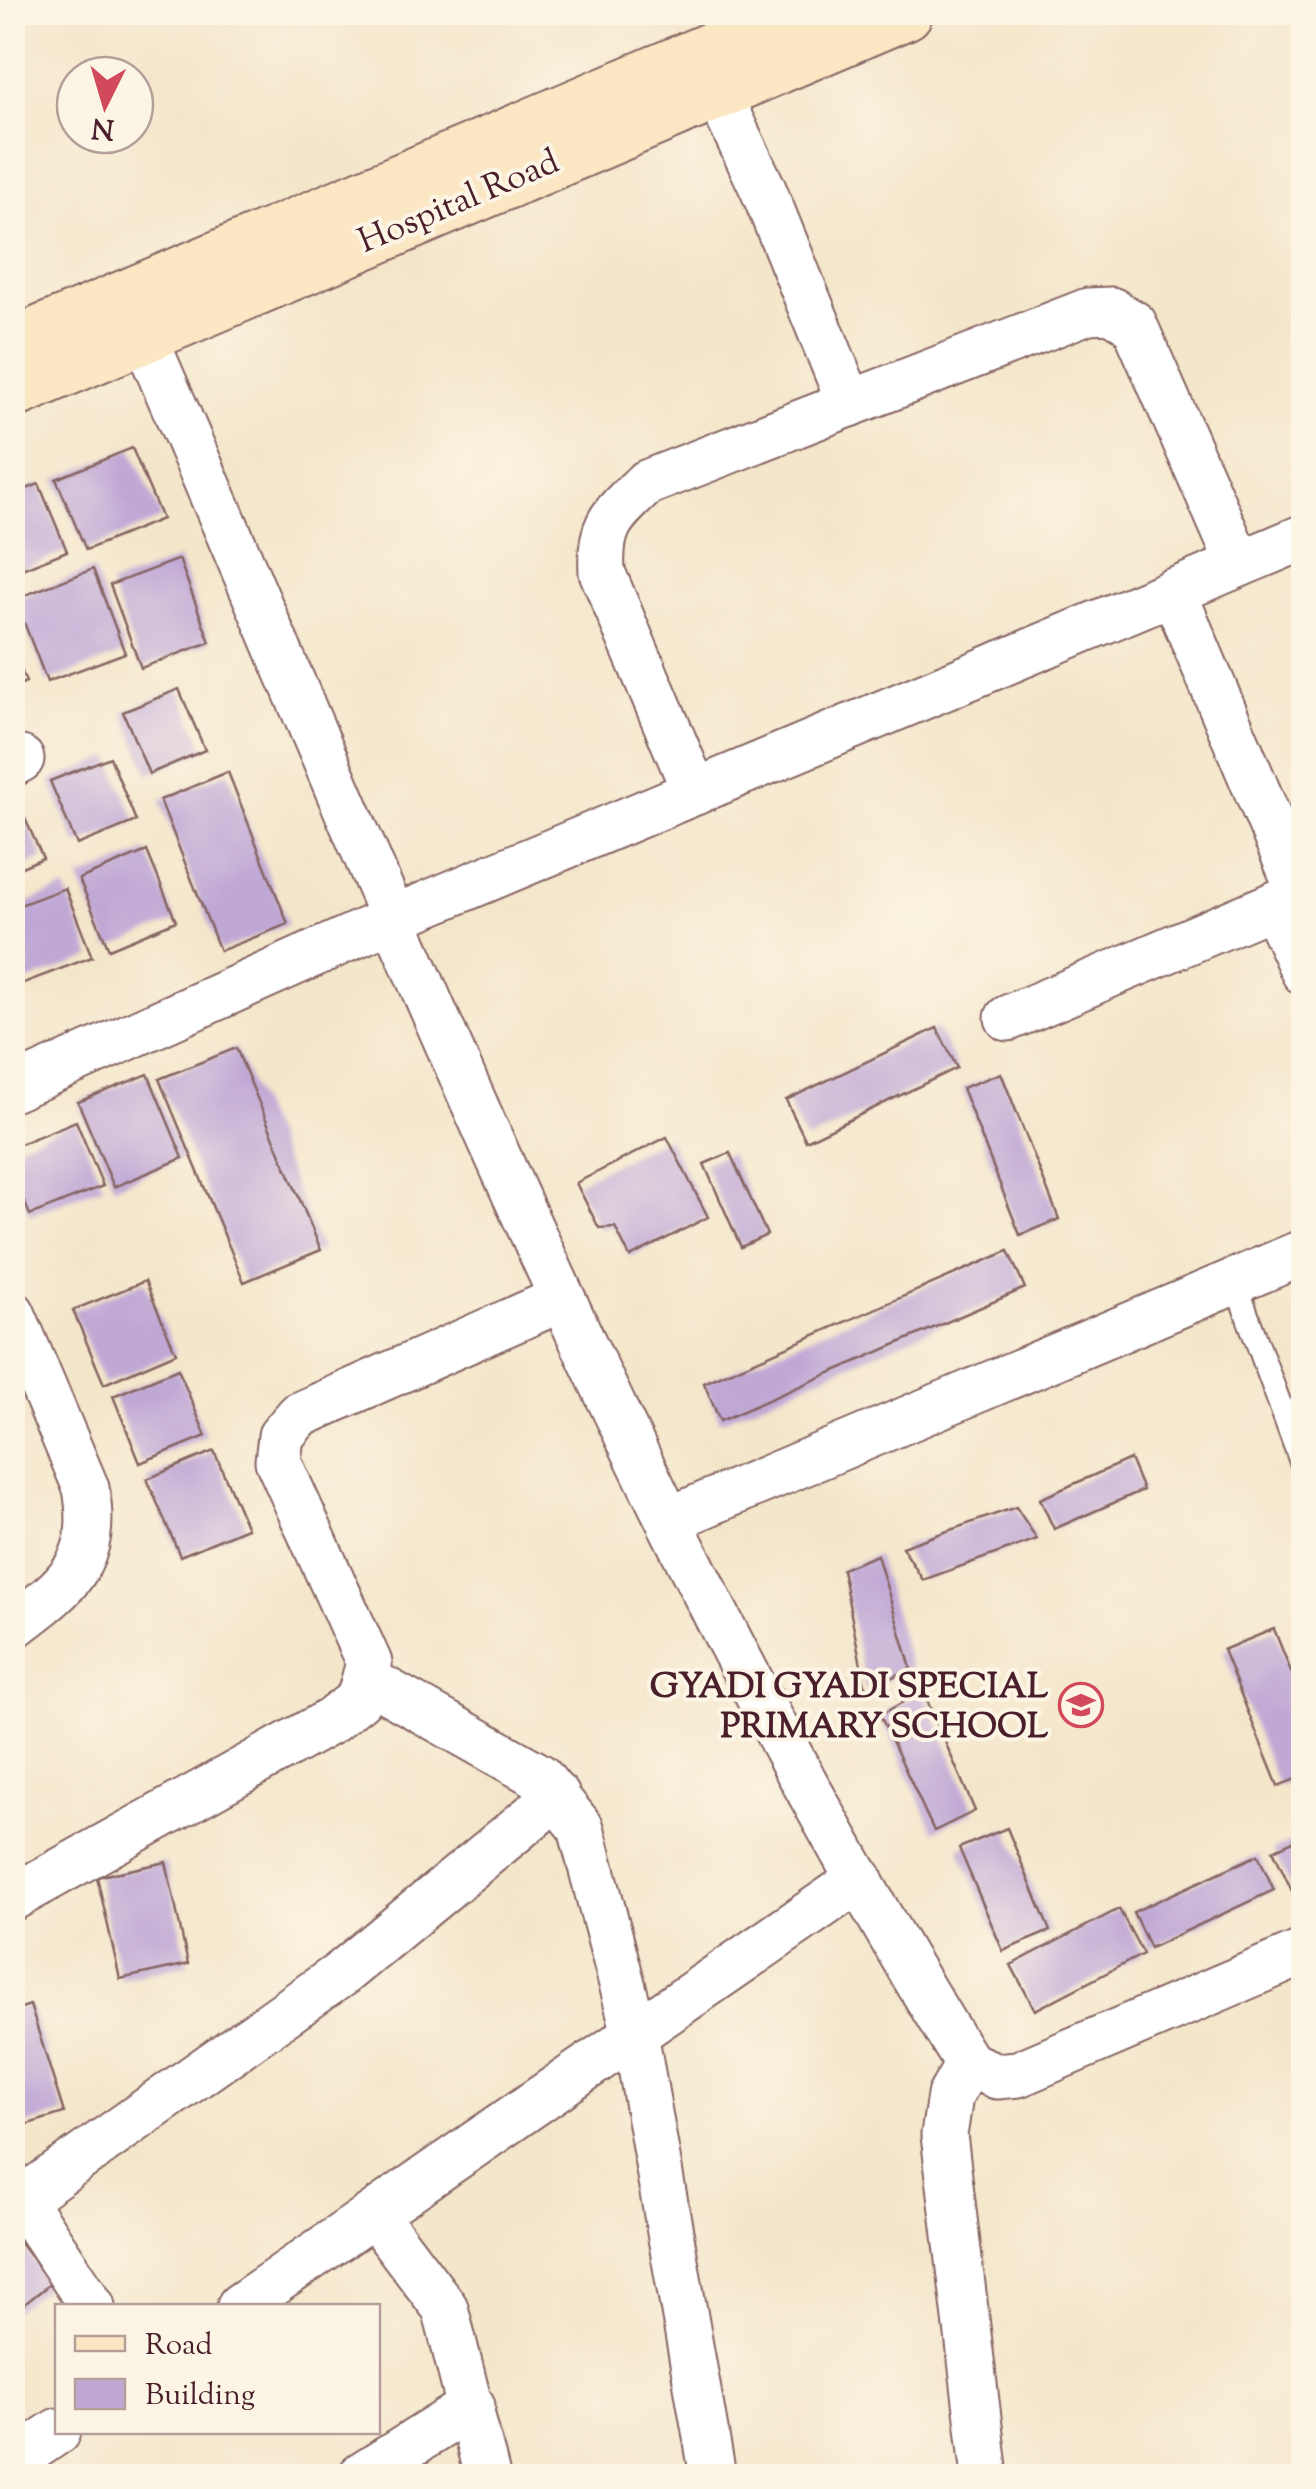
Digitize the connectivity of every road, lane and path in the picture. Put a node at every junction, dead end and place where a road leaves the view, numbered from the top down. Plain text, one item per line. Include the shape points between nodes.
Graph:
1 (801, 12) edge
2 (905, 12) edge
3 (717, 92) junction
4 (143, 334) junction
5 (12, 346) edge
6 (12, 391) edge
7 (850, 404) junction
8 (1304, 537) edge
9 (1239, 564) junction
10 (1174, 592) junction
11 (695, 792) junction
12 (1292, 896) edge
13 (396, 917) junction
14 (1304, 972) edge
15 (1008, 1018) dead end
16 (13, 1087) edge
17 (1304, 1252) edge
18 (1236, 1282) junction
19 (561, 1299) junction
20 (12, 1312) edge
21 (1304, 1470) edge
22 (671, 1518) junction
23 (12, 1626) edge
24 (368, 1680) junction
25 (557, 1796) junction
26 (860, 1879) junction
27 (12, 1898) edge
28 (1304, 1952) edge
29 (635, 2033) junction
30 (968, 2064) junction
31 (15, 2197) edge
32 (374, 2214) junction
33 (91, 2304) edge
34 (243, 2304) edge
35 (472, 2406) junction
36 (55, 2433) edge
37 (12, 2462) edge
38 (360, 2476) edge
39 (487, 2476) edge
40 (713, 2476) edge
41 (985, 2476) edge

1 - 5 main road, Hospital Road
2 - 3 main road, Hospital Road
3 - 4 main road, Hospital Road
3 - 7 street
4 - 6 main road, Hospital Road
4 - 13 street
7 - 9 street via 1088,310 1126,316
7 - 11 street via 646,484 600,539 602,572
8 - 9 street
9 - 10 street
10 - 11 street
10 - 12 street
11 - 13 street
12 - 14 street
12 - 15 street
13 - 16 street
13 - 19 street
17 - 18 street
18 - 21 lane
18 - 22 street
19 - 22 street
19 - 24 street via 299,1415 280,1436 278,1462 369,1663
20 - 23 street via 90,1509 76,1574
22 - 26 street via 766,1712
24 - 25 street via 538,1776
24 - 27 street via 360,1699 331,1720
25 - 29 street via 586,1842
25 - 31 street via 340,1974
26 - 29 street
26 - 30 street
28 - 30 street via 1018,2074 997,2076
29 - 32 street
29 - 40 street
30 - 41 street via 950,2096 944,2135
31 - 33 street
32 - 34 street
32 - 35 street via 438,2294
35 - 38 street
35 - 39 street
36 - 37 street

